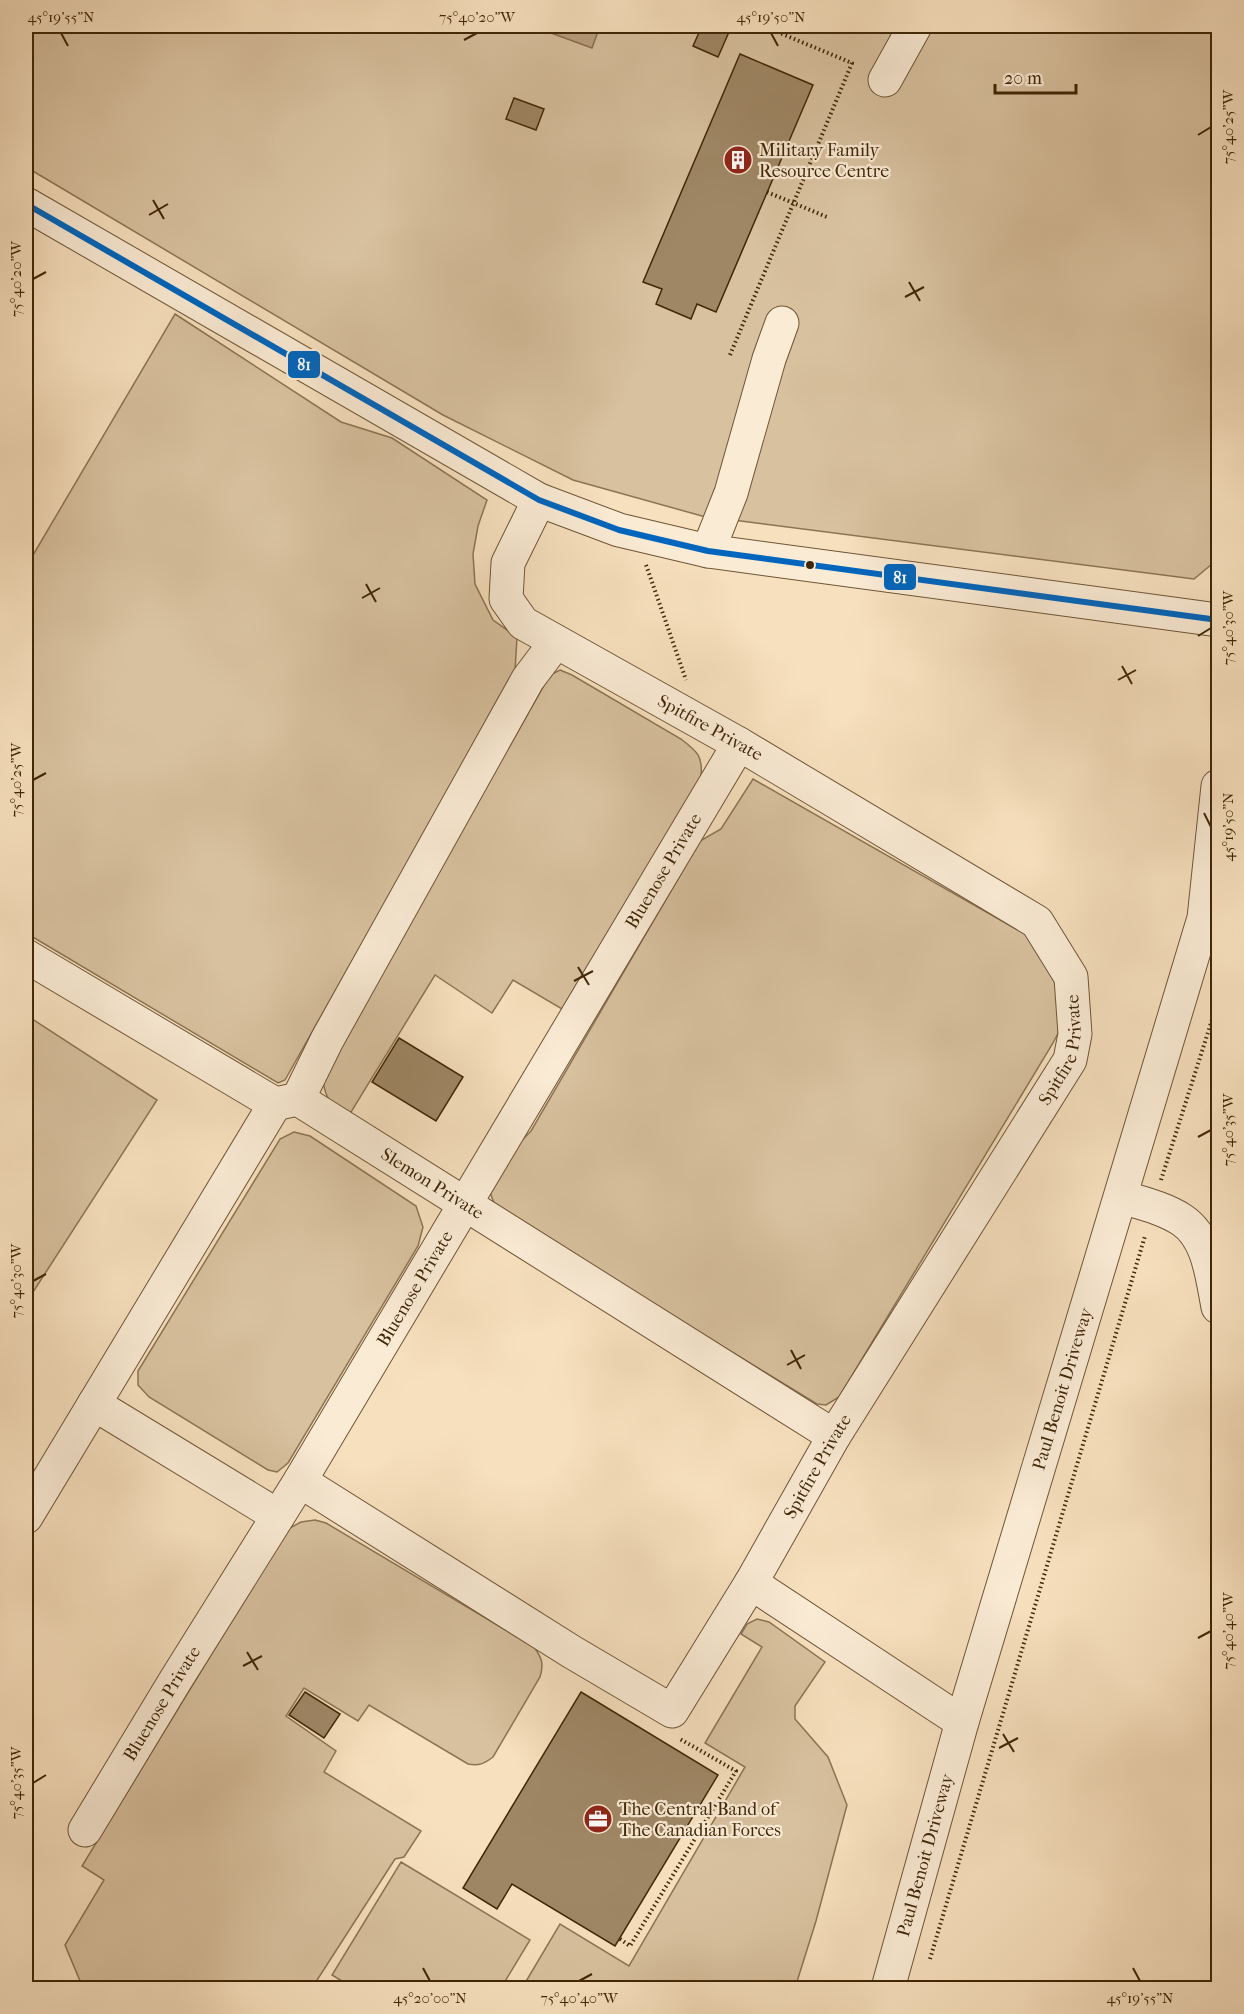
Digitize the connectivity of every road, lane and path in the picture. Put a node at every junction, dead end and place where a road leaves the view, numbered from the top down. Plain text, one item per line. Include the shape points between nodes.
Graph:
1 (763, 26) edge
2 (915, 26) edge
3 (885, 80) dead end
4 (767, 192) dead end
5 (793, 203) junction
6 (30, 216) edge
7 (827, 217) dead end
8 (783, 322) dead end
9 (730, 355) dead end
10 (539, 500) junction
11 (635, 534) junction
12 (708, 551) junction
13 (1218, 620) edge
14 (556, 642) junction
15 (701, 723) junction
16 (739, 744) junction
17 (1218, 786) edge
18 (26, 956) edge
19 (1218, 1001) edge
20 (286, 1101) junction
21 (1121, 1197) junction
22 (466, 1203) junction
23 (1152, 1207) junction
24 (1218, 1306) edge
25 (94, 1404) junction
26 (834, 1436) junction
27 (300, 1481) junction
28 (278, 1516) junction
29 (26, 1517) edge
30 (751, 1583) junction
31 (672, 1711) junction
32 (962, 1722) junction
33 (85, 1830) dead end
34 (620, 1939) dead end
35 (928, 1966) dead end
36 (888, 1989) edge

1 - 5 path via 852,63
2 - 3 street
4 - 5 path
5 - 7 path
5 - 9 path
6 - 10 street
8 - 12 street via 731,493
10 - 11 street
10 - 14 street, Spitfire Private via 508,562 506,599 523,624
11 - 12 street
11 - 15 path
12 - 13 street
14 - 15 street, Spitfire Private
14 - 20 street via 528,679 327,1040
15 - 16 street, Spitfire Private
16 - 22 street, Bluenose Private
16 - 26 street, Spitfire Private via 1037,922 1071,977 1075,1034 1070,1060
17 - 21 street, Paul Benoit Driveway via 1204,918
18 - 20 street, Slemon Private
19 - 23 path
20 - 22 street, Slemon Private
20 - 25 street
21 - 23 street
21 - 32 street, Paul Benoit Driveway
22 - 26 street, Slemon Private
22 - 27 street, Bluenose Private
23 - 24 street via 1181,1219 1195,1230 1206,1252
23 - 35 path
25 - 28 street
25 - 29 street
26 - 30 street, Spitfire Private
27 - 28 street, Bluenose Private
27 - 31 street
28 - 33 street, Bluenose Private
30 - 31 street, Spitfire Private
30 - 32 street
31 - 34 path via 675,1736 736,1772 630,1946
32 - 36 street, Paul Benoit Driveway

